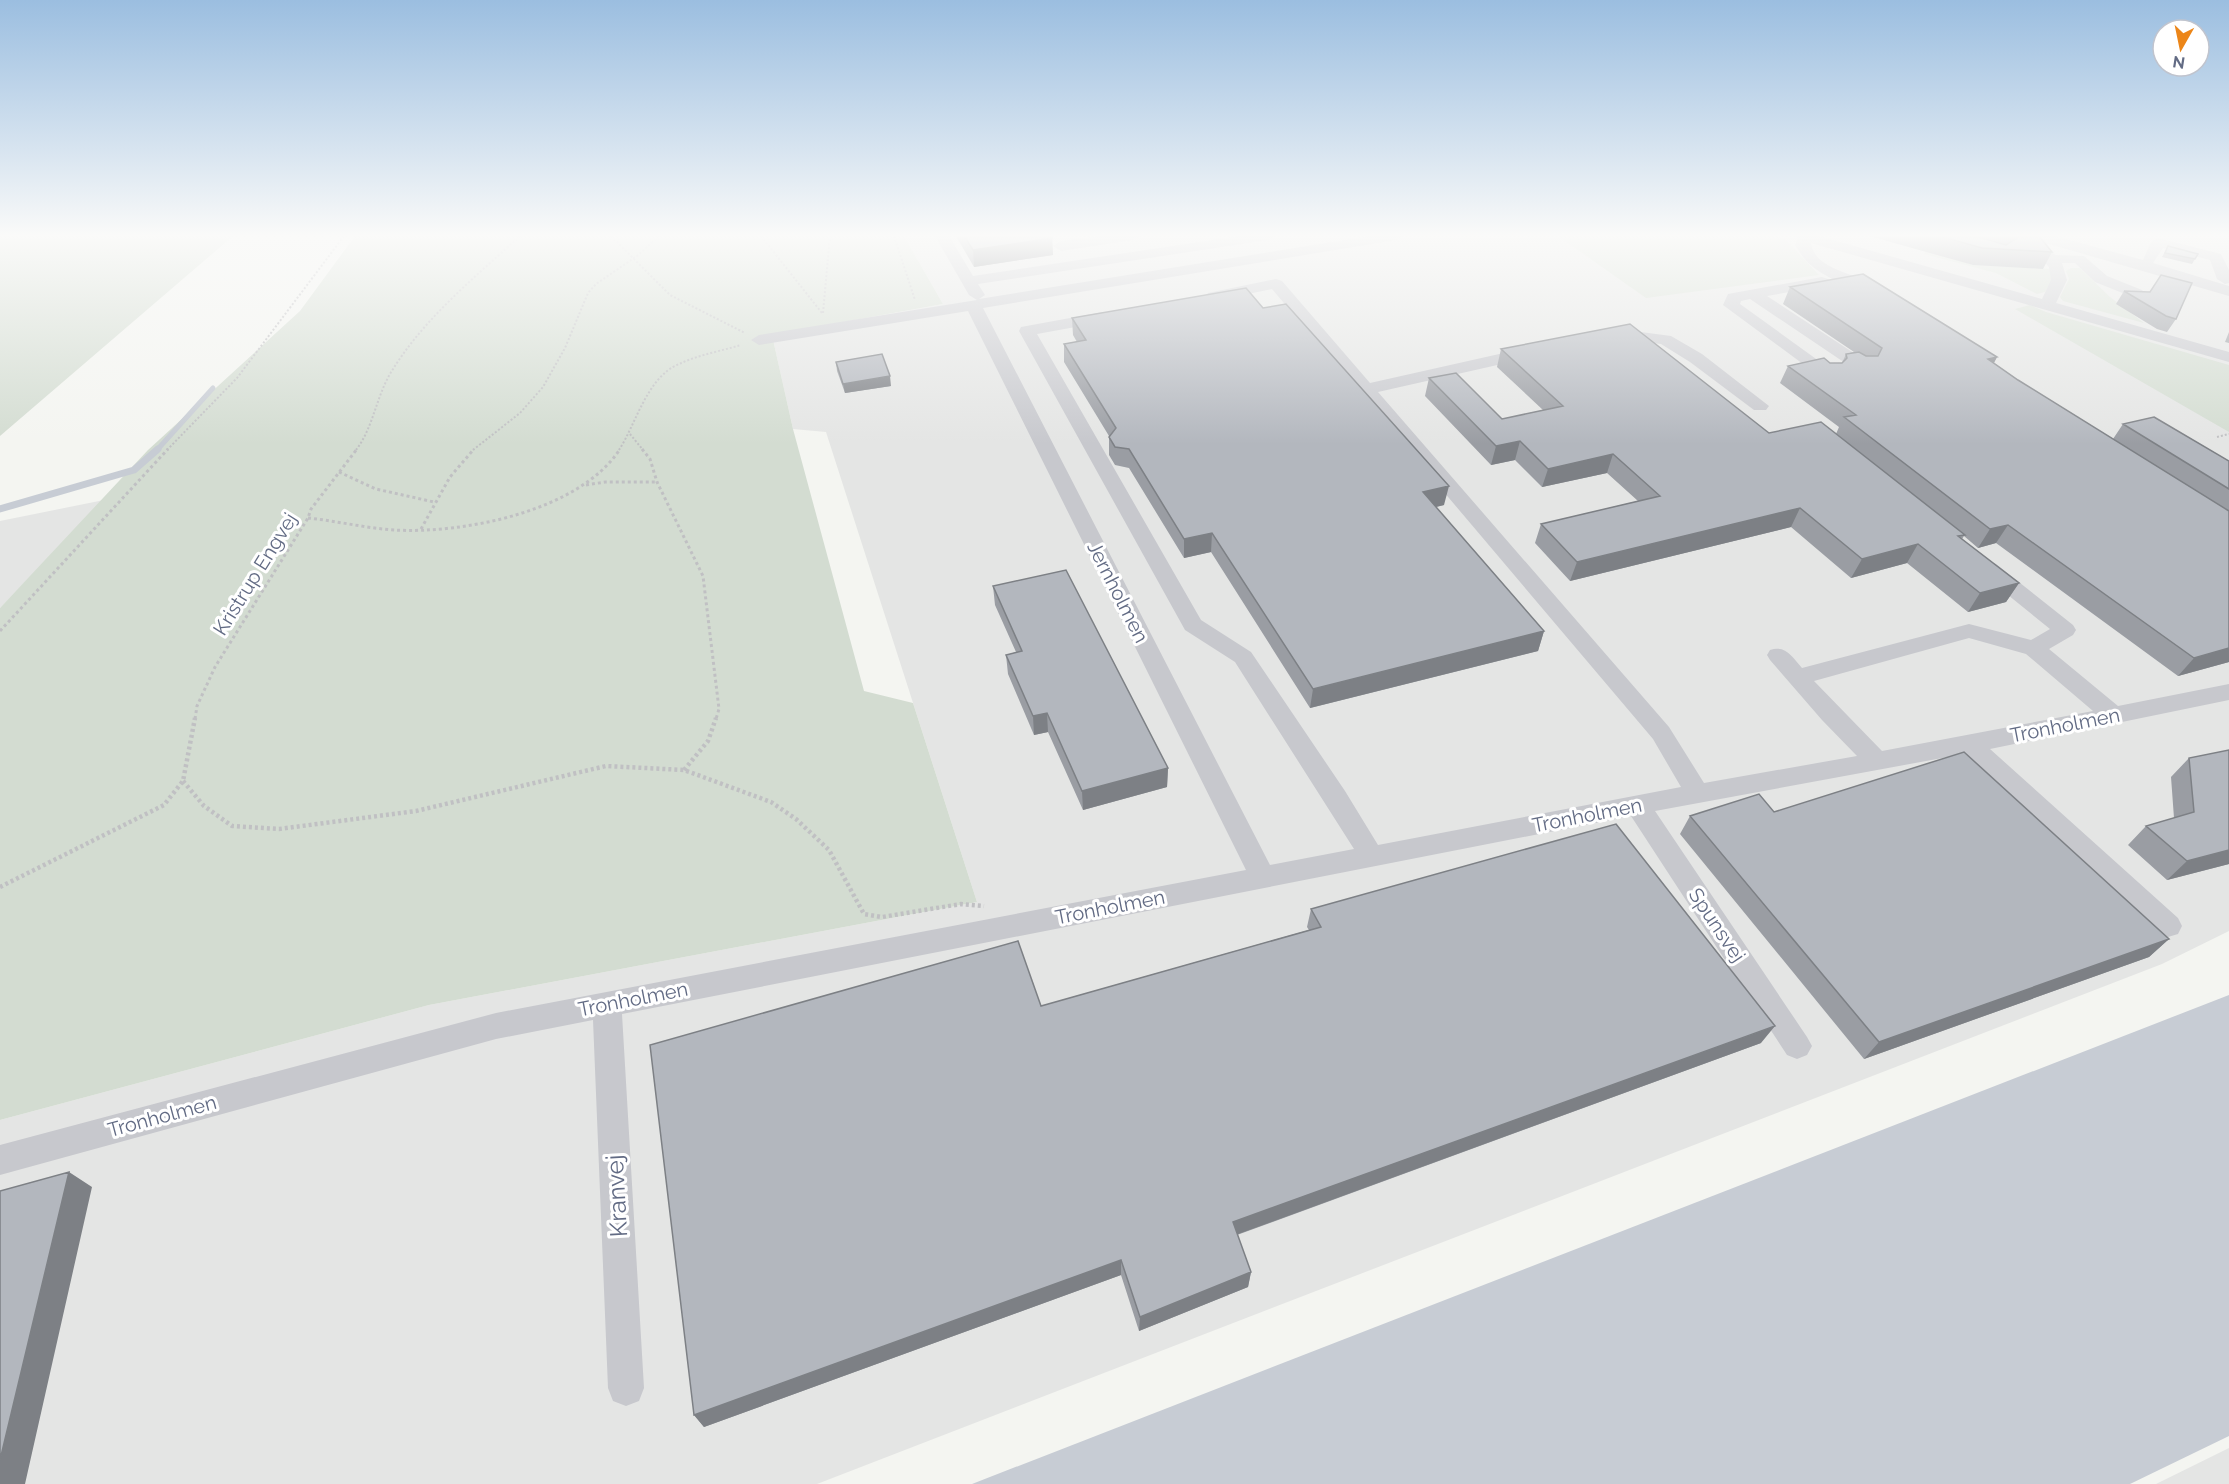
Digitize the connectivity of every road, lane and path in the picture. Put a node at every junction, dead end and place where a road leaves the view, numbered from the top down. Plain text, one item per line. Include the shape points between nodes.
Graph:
1 (292, 305) edge
2 (446, 305) edge
3 (583, 305) edge
4 (690, 305) edge
5 (812, 305) edge
6 (825, 305) edge
7 (916, 305) edge
8 (976, 305) edge
9 (978, 305) edge
10 (1294, 305) edge
11 (1731, 305) edge
12 (1770, 305) edge
13 (2047, 305) edge
14 (917, 312) junction
15 (1118, 314) edge
16 (824, 321) junction
17 (1603, 336) edge
18 (759, 340) junction
19 (1547, 349) edge
20 (2229, 357) edge
21 (1863, 367) edge
22 (1828, 374) edge
23 (1366, 389) junction
24 (1760, 406) dead end
25 (630, 434) junction
26 (2229, 434) edge
27 (2217, 437) dead end
28 (339, 472) junction
29 (657, 482) junction
30 (584, 486) junction
31 (434, 502) junction
32 (308, 518) junction
33 (421, 529) junction
34 (1974, 557) edge
35 (0, 631) edge
36 (2034, 648) junction
37 (1778, 655) dead end
38 (1798, 677) junction
39 (2229, 692) edge
40 (2113, 715) junction
41 (1969, 744) junction
42 (1877, 761) junction
43 (684, 770) junction
44 (183, 781) junction
45 (1698, 794) junction
46 (1637, 805) junction
47 (1371, 856) junction
48 (1263, 877) junction
49 (0, 887) edge
50 (996, 907) dead end
51 (2168, 926) dead end
52 (607, 1004) junction
53 (1797, 1046) dead end
54 (0, 1160) edge
55 (626, 1388) dead end

1 - 35 path via 237,378
2 - 28 path, Kristrup Engvej via 411,344 389,376 364,440
3 - 31 path via 558,361 534,399 473,450 444,482
4 - 18 path
5 - 16 path
6 - 16 path
7 - 14 path
8 - 14 street
9 - 48 street, Jernholmen
10 - 23 street
11 - 22 street
12 - 21 street
13 - 20 street
14 - 16 street
15 - 47 street via 1027,331 1193,626 1243,657
16 - 18 street
17 - 24 street via 1614,333 1665,340
18 - 25 path via 668,369
19 - 23 street
23 - 45 street via 1661,733
25 - 29 path via 650,459
25 - 30 path
26 - 27 path
28 - 31 path via 376,489
28 - 32 path, Kristrup Engvej
29 - 30 path
29 - 43 path via 703,576 718,686 719,709 714,727 708,741
30 - 33 path via 558,499 498,518
31 - 33 path
32 - 33 path via 374,528
32 - 44 path, Kristrup Engvej via 215,667 196,706
34 - 36 street via 2065,630
36 - 38 street via 1969,632
36 - 40 street
37 - 38 street
38 - 42 street
39 - 40 street, Tronholmen
40 - 41 street, Tronholmen
41 - 42 street, Tronholmen
41 - 51 street
42 - 45 street, Tronholmen
43 - 44 path via 606,766 416,811 279,829 232,826 204,806
43 - 50 path via 771,802 796,819 829,850 864,914 882,917 961,904
44 - 49 path, Kristrup Engvej via 164,805
45 - 46 street, Tronholmen
46 - 47 street, Tronholmen
46 - 53 street, Spunsvej
47 - 48 street, Tronholmen
48 - 52 street, Tronholmen
52 - 54 street, Tronholmen via 496,1026
52 - 55 street, Kranvej

